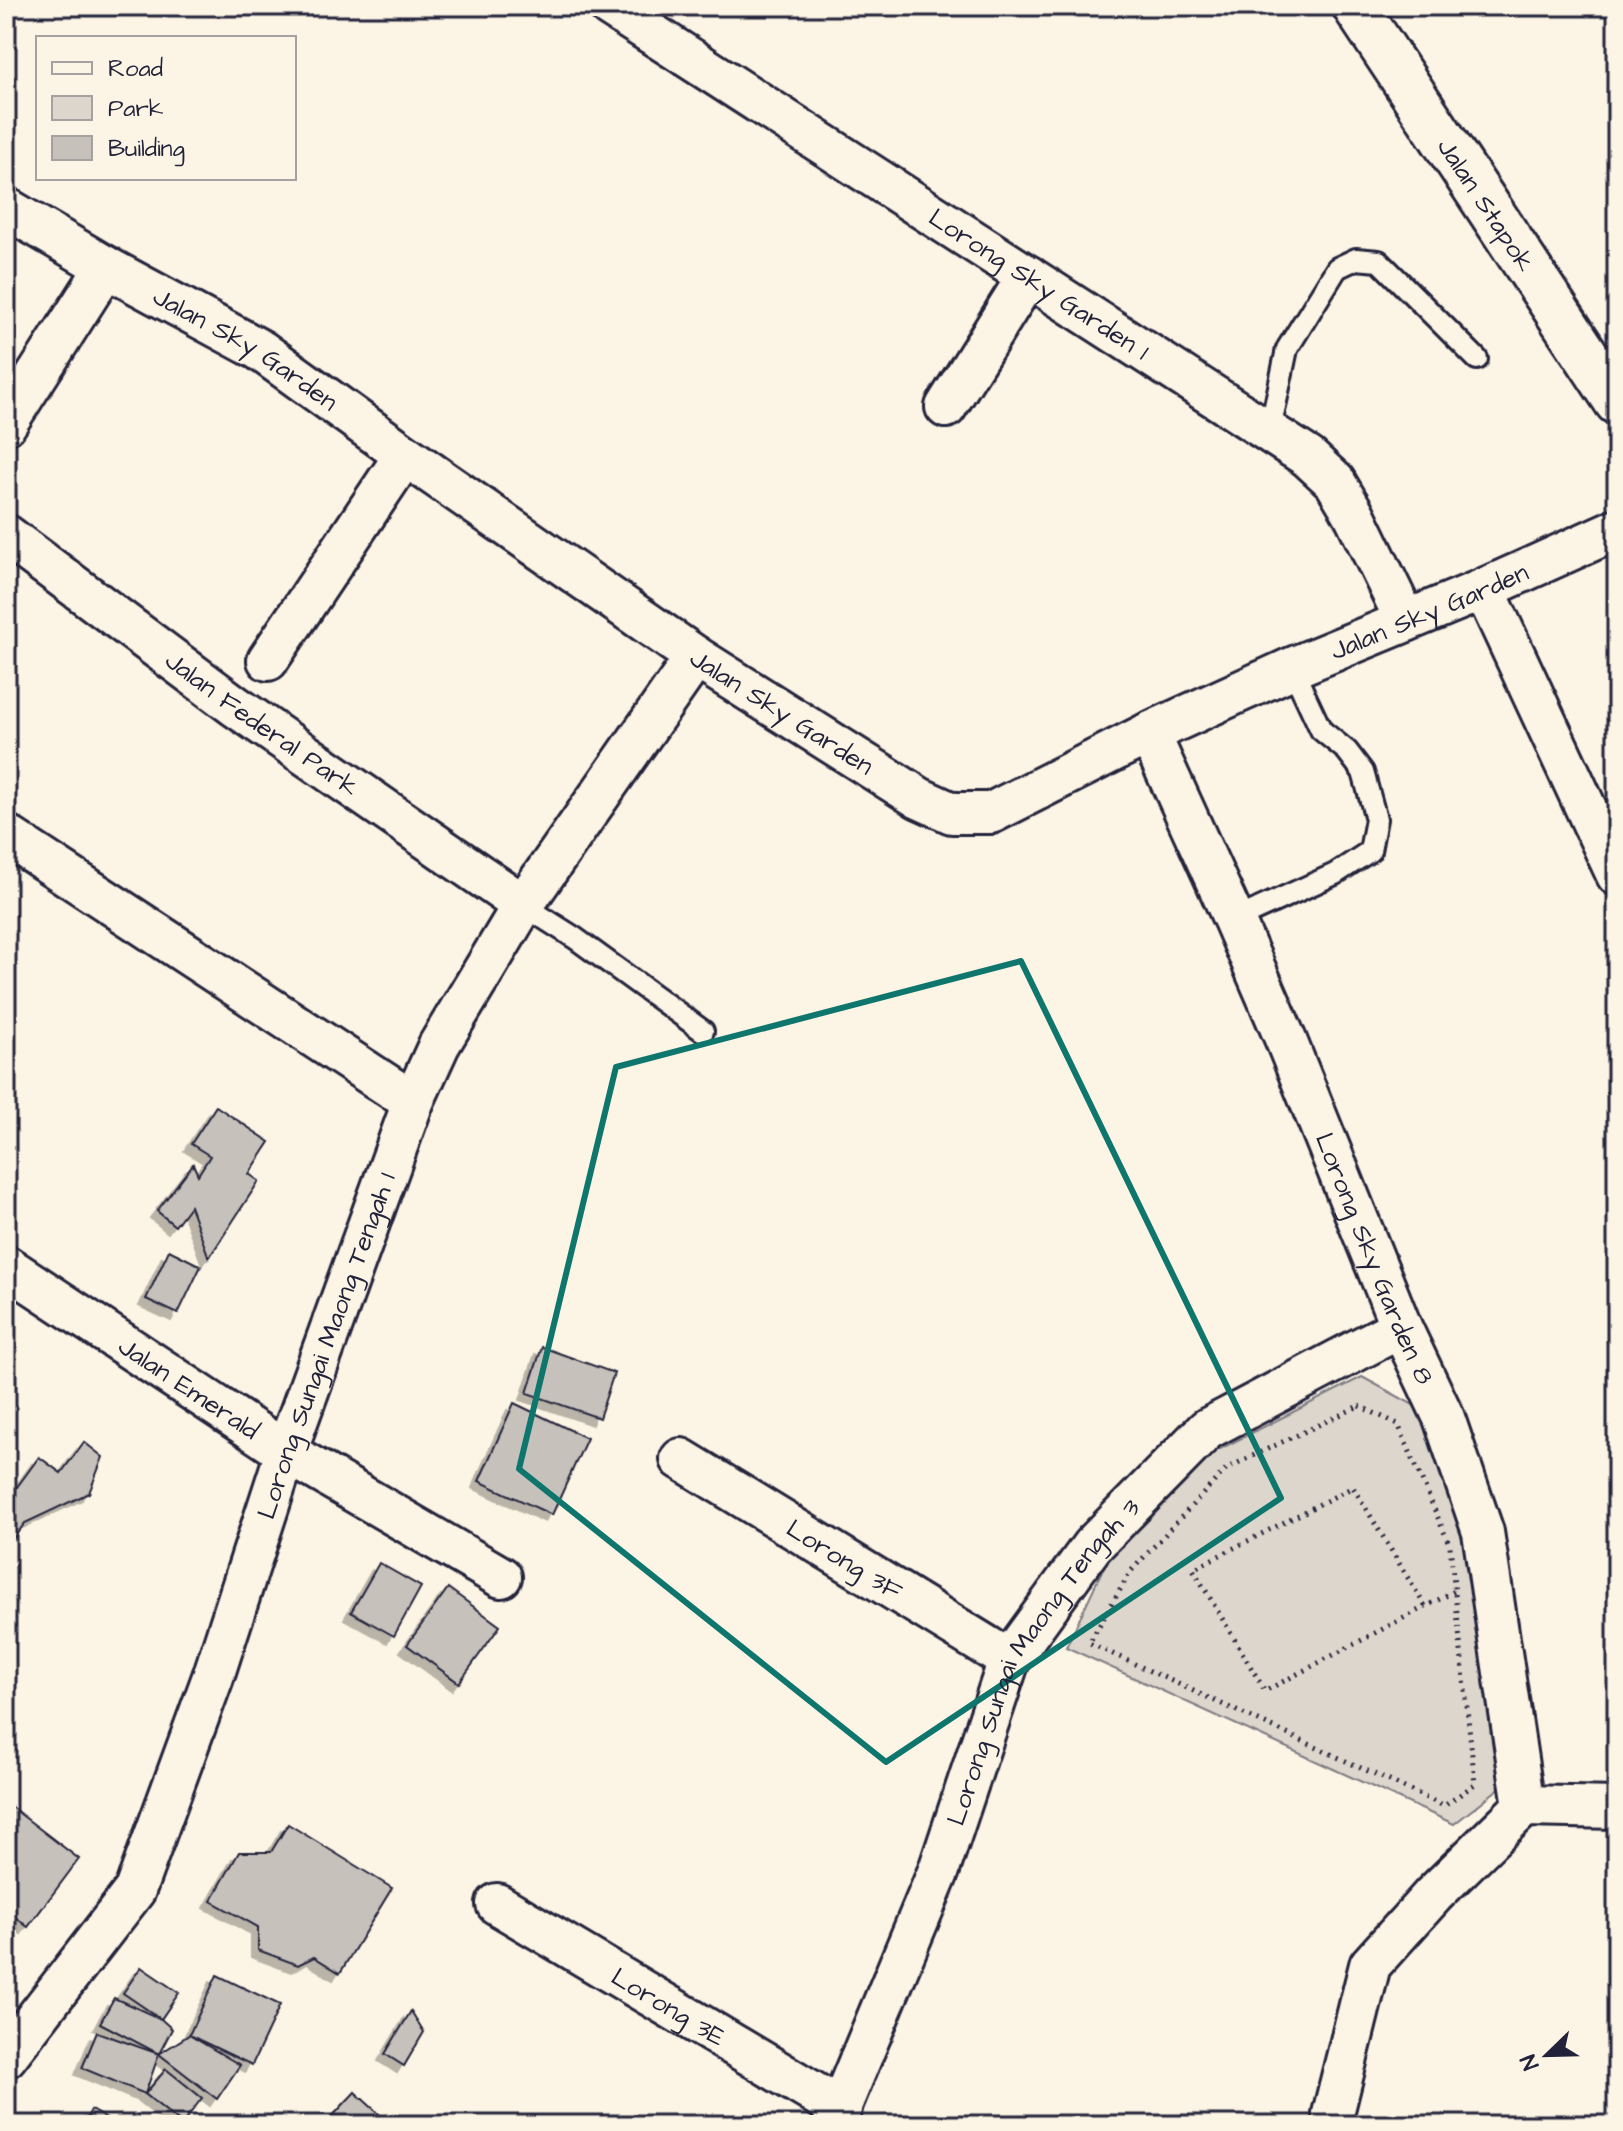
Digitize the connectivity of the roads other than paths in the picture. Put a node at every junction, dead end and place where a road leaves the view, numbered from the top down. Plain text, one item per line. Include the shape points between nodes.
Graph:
1 (609, 6) edge
2 (1355, 6) edge
3 (6, 208) edge
4 (106, 267) junction
5 (1028, 276) junction
6 (1477, 359) dead end
7 (1617, 402) edge
8 (946, 407) dead end
9 (6, 424) edge
10 (1270, 430) junction
11 (405, 455) junction
12 (1617, 529) edge
13 (6, 535) edge
14 (1484, 589) junction
15 (1406, 621) junction
16 (696, 657) junction
17 (268, 660) dead end
18 (1292, 668) junction
19 (1149, 733) junction
20 (6, 835) edge
21 (1617, 875) edge
22 (523, 905) junction
23 (1234, 920) junction
24 (703, 1031) dead end
25 (413, 1102) junction
26 (6, 1266) edge
27 (1401, 1327) junction
28 (286, 1452) junction
29 (681, 1459) dead end
30 (501, 1577) dead end
31 (1009, 1660) junction
32 (1524, 1806) junction
33 (1617, 1808) edge
34 (497, 1904) dead end
35 (19, 2010) edge
36 (6, 2057) edge
37 (837, 2117) edge
38 (1334, 2125) edge

1 - 5 street, Lorong Sky Garden 1
2 - 7 main road, Jalan Stapok
3 - 4 street, Jalan Sky Garden
4 - 9 street
4 - 11 street, Jalan Sky Garden via 260,350
5 - 8 street
5 - 10 street, Lorong Sky Garden 1
6 - 10 lane via 1379,261 1356,259 1337,268 1287,349
10 - 15 street, Lorong Sky Garden 1 via 1335,482
11 - 16 street, Jalan Sky Garden
11 - 17 street
12 - 14 street, Jalan Sky Garden
13 - 22 street, Jalan Federal Park via 235,706
14 - 15 street, Jalan Sky Garden
14 - 21 street
15 - 18 street, Jalan Sky Garden
16 - 19 street, Jalan Sky Garden via 919,798 952,813 991,813
16 - 22 street, Lorong Sungai Maong Tengah 1
18 - 19 street, Jalan Sky Garden
18 - 23 lane via 1321,730 1363,772 1376,819 1370,851 1335,874
19 - 23 street, Lorong Sky Garden 8
20 - 25 street
22 - 24 lane
22 - 25 street, Lorong Sungai Maong Tengah 1 via 439,1045
23 - 27 street, Lorong Sky Garden 8
25 - 28 street, Lorong Sungai Maong Tengah 1
26 - 28 street, Jalan Emerald
27 - 31 street, Lorong Sungai Maong Tengah 3 via 1207,1429 1092,1546
27 - 32 street, Lorong Sky Garden 8 via 1444,1418 1483,1532 1473,1589
28 - 30 street, Jalan Emerald
28 - 35 street, Lorong Sungai Maong Tengah 1 via 213,1677 135,1890
29 - 31 street, Lorong 3F
31 - 37 street, Lorong Sungai Maong Tengah 3 via 939,1870
32 - 33 street
32 - 38 street via 1370,1965
34 - 37 street, Lorong 3E
35 - 36 street, Lorong Sungai Maong Tengah 1

